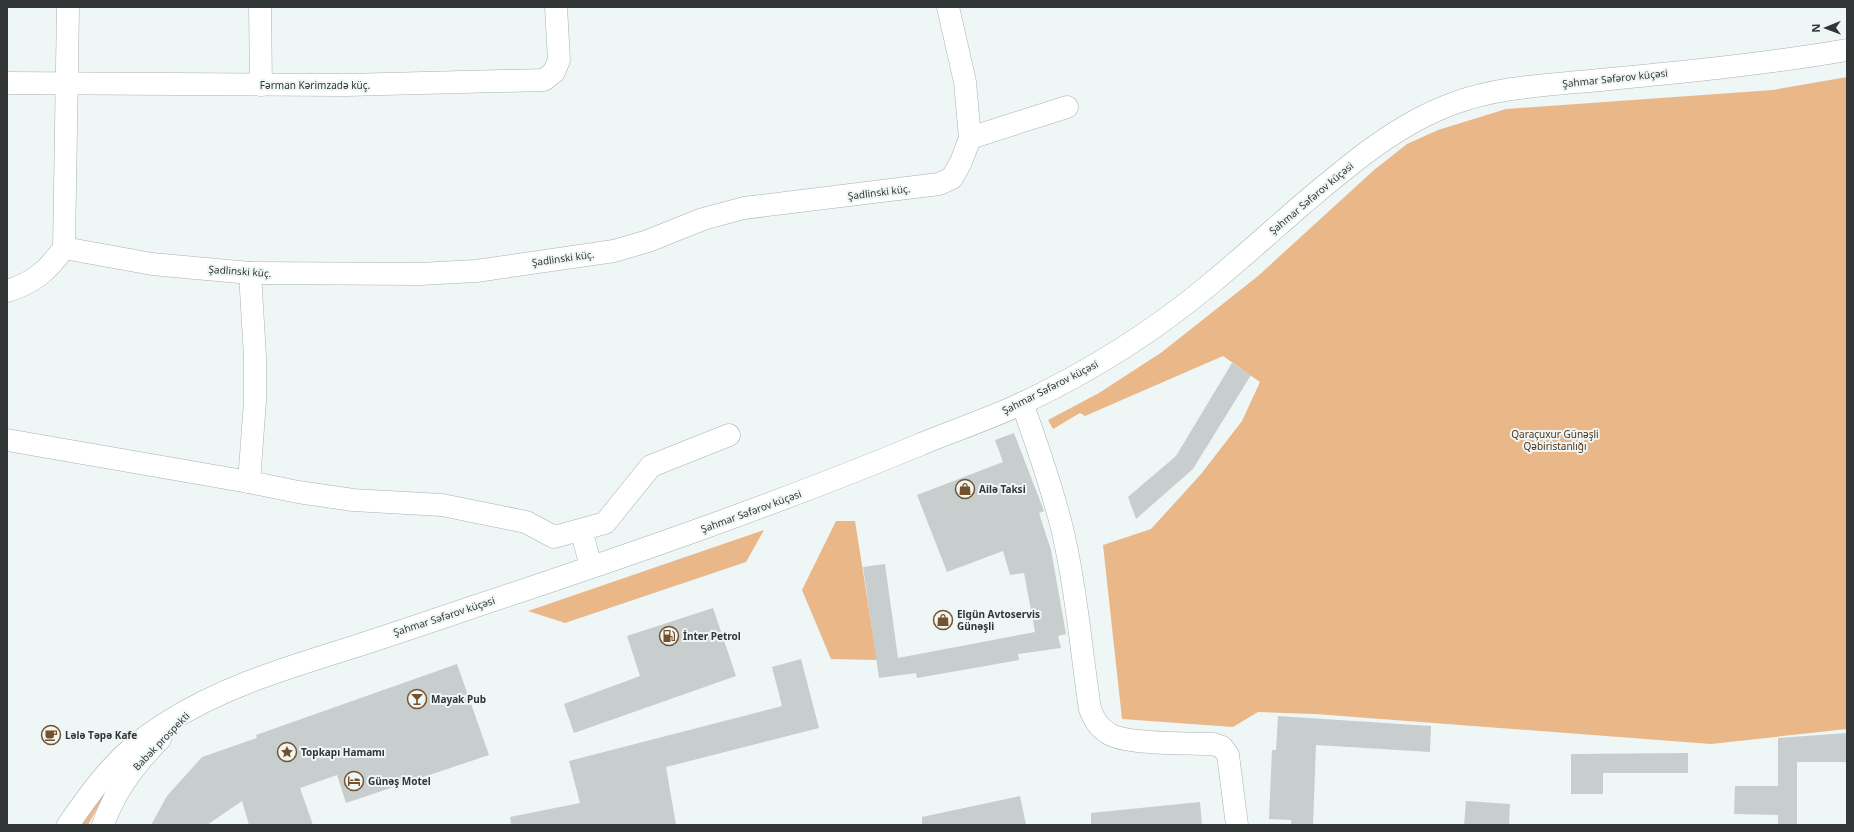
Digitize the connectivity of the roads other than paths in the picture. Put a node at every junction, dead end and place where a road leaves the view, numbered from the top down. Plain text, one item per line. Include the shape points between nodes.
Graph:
1 (68, 7) edge
2 (260, 7) edge
3 (556, 7) edge
4 (948, 7) edge
5 (1847, 50) edge
6 (7, 83) edge
7 (66, 84) junction
8 (262, 85) junction
9 (1067, 107) dead end
10 (970, 138) junction
11 (64, 248) junction
12 (250, 273) junction
13 (7, 291) edge
14 (1022, 403) junction
15 (729, 435) dead end
16 (7, 440) edge
17 (249, 482) junction
18 (581, 530) junction
19 (591, 566) junction
20 (204, 702) junction
21 (68, 825) edge
22 (103, 825) edge
23 (1237, 825) edge

1 - 7 street
2 - 8 street
3 - 8 street, Fərman Kərimzadə küç. via 559,60 554,72 544,80
4 - 10 street, Şadlinski küç. via 965,82
5 - 14 street, Şahmar Səfərov küçəsi via 1670,73 1514,89 1453,103 1393,134 1344,168 1168,319 1102,361
6 - 7 street, Fərman Kərimzadə küç.
7 - 8 street, Fərman Kərimzadə küç.
7 - 11 street
9 - 10 street
10 - 12 street, Şadlinski küç. via 952,178 939,184 744,208 703,219 648,241 614,251 476,271 420,274
11 - 12 street, Şadlinski küç. via 152,264
11 - 13 street via 51,266 41,274 21,287
12 - 17 street via 255,401
14 - 19 street, Şahmar Səfərov küçəsi via 788,498
14 - 23 street via 1042,457 1062,529 1090,709 1097,724 1109,734 1124,740 1213,744 1222,748 1228,755
15 - 18 street via 651,466 605,523
16 - 17 street
17 - 18 street via 353,500 442,505 526,522 554,537
18 - 19 street
19 - 20 street, Şahmar Səfərov küçəsi via 478,606 275,671
20 - 21 street, Babək prospekti via 164,724 120,758 93,789
20 - 22 street, Babək prospekti via 150,749 130,773 115,796

